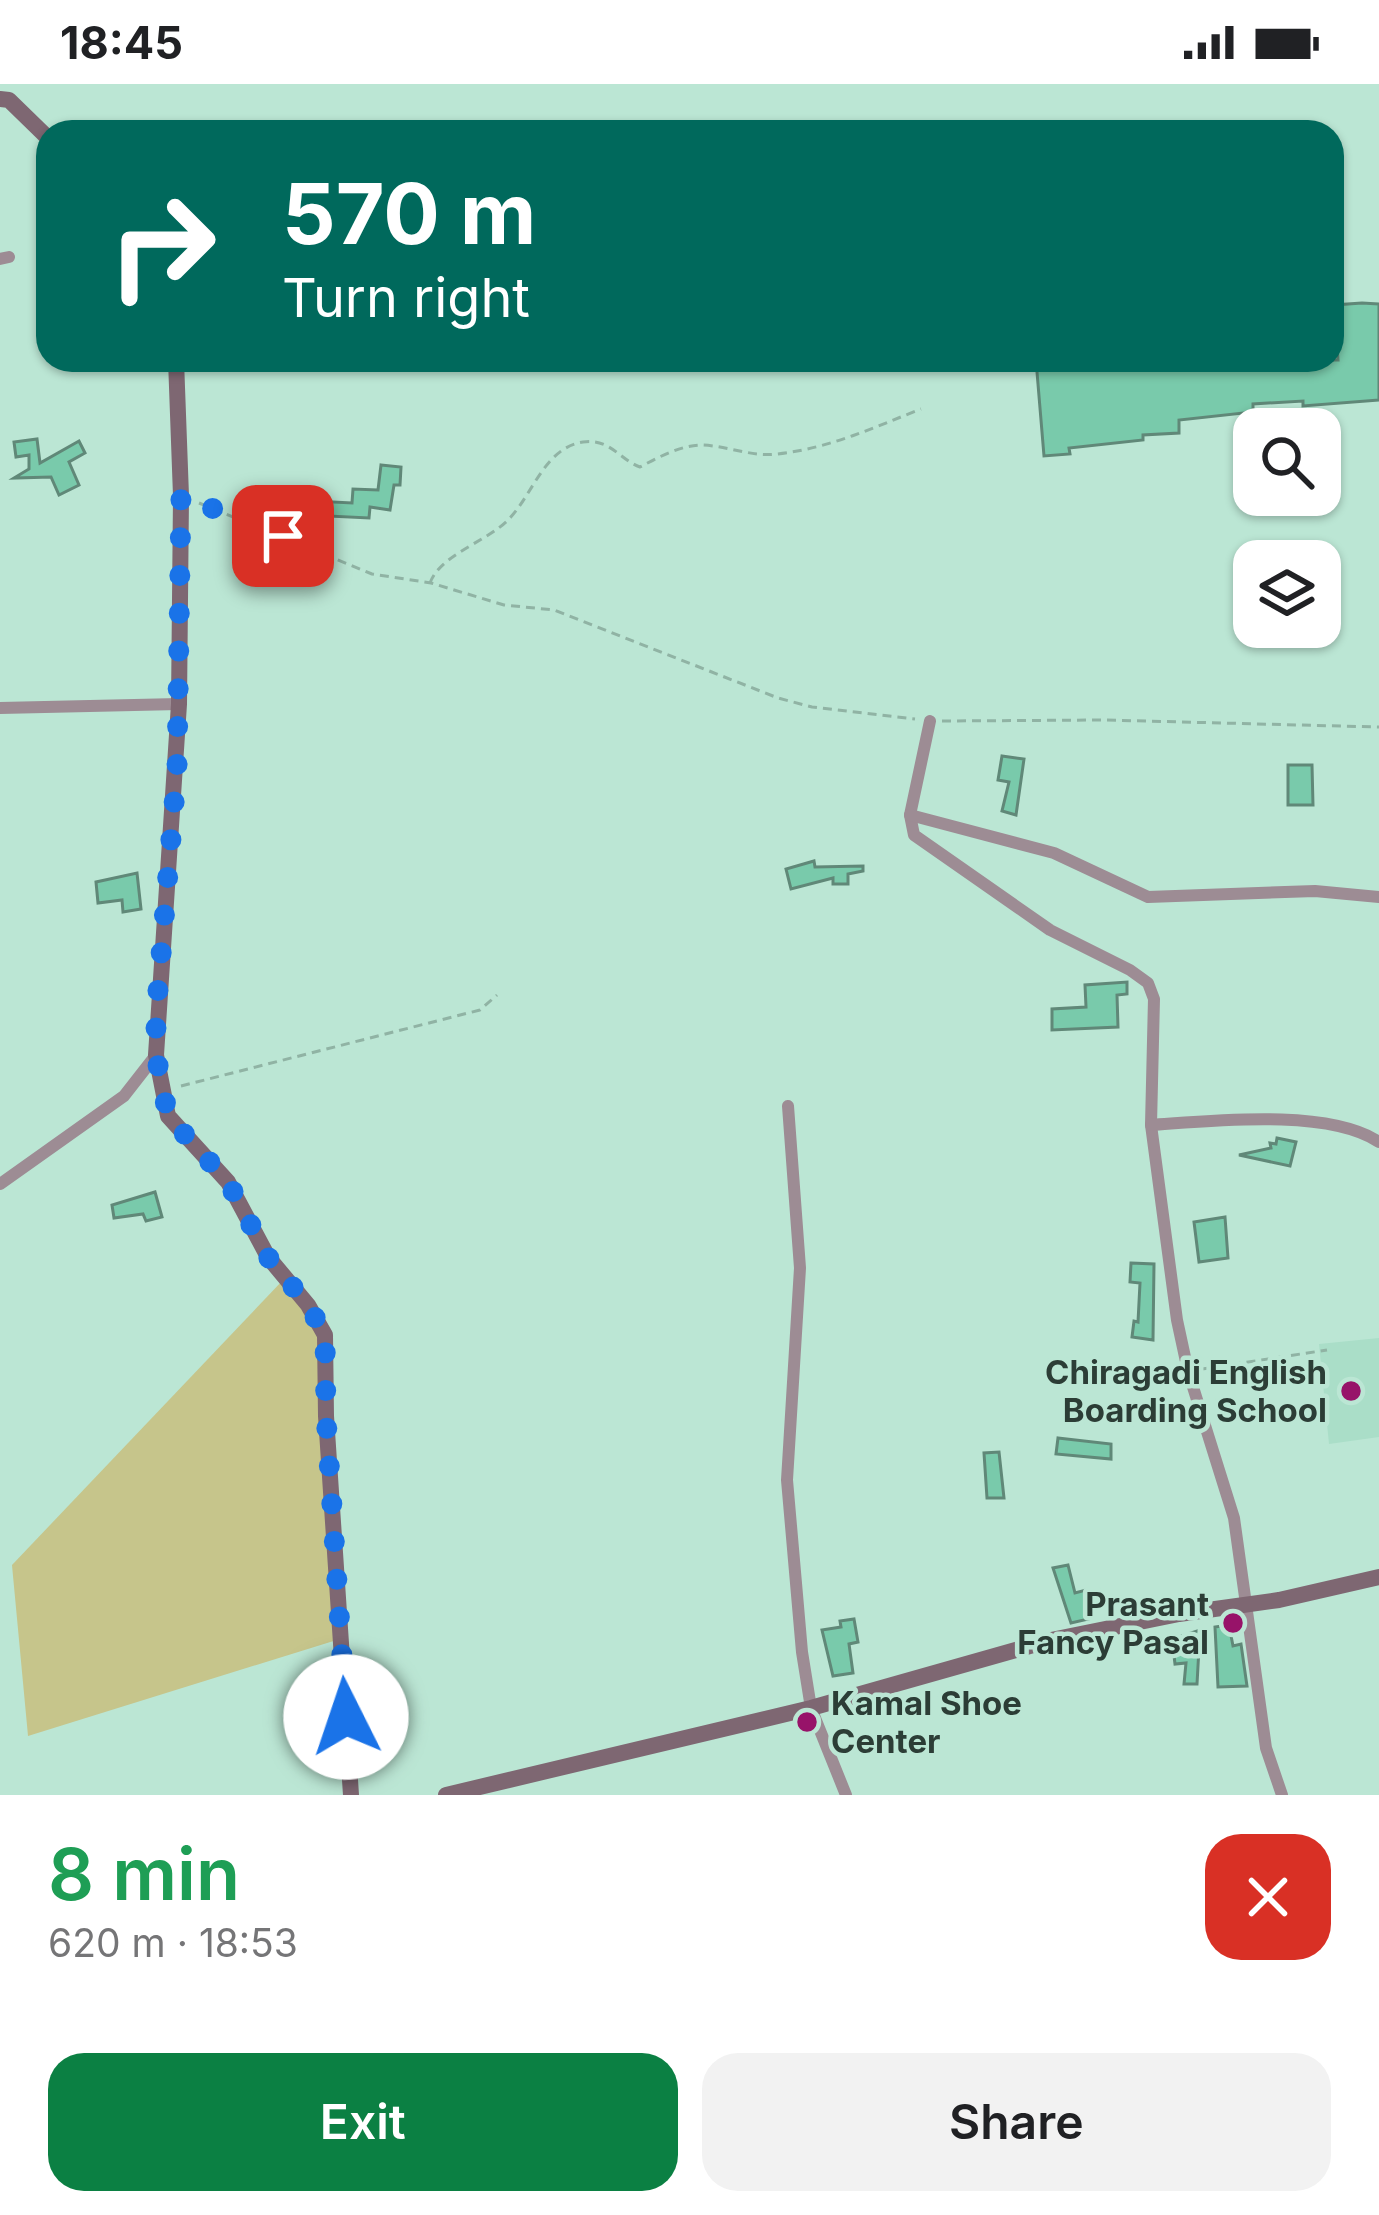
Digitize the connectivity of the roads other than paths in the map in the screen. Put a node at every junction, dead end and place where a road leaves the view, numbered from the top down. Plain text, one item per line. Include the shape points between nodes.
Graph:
1 (0, 99) edge
2 (36, 126) edge
3 (176, 372) edge
4 (179, 704) junction
5 (0, 708) edge
6 (930, 721) road end
7 (910, 814) junction
8 (1379, 897) edge
9 (156, 1055) junction
10 (788, 1106) dead end
11 (1151, 1125) junction
12 (1379, 1142) edge
13 (0, 1184) edge
14 (1379, 1577) edge
15 (1246, 1604) junction
16 (812, 1708) junction
17 (351, 1795) edge
18 (446, 1795) edge
19 (846, 1795) edge
20 (1282, 1795) edge

1 - 2 main road
3 - 4 main road
4 - 5 street
4 - 9 main road
6 - 7 street
7 - 8 street via 1054,853 1148,897
7 - 11 street via 914,835 929,849 1050,930 1148,982
9 - 13 street via 124,1096
9 - 17 main road via 168,1116 228,1182 268,1257 325,1335
10 - 16 street via 800,1268 787,1480
11 - 12 street via 1260,1119 1338,1126
11 - 15 street via 1177,1320 1234,1518
14 - 15 main road
15 - 16 main road via 1051,1640
15 - 20 street via 1266,1748
16 - 18 main road
16 - 19 street

